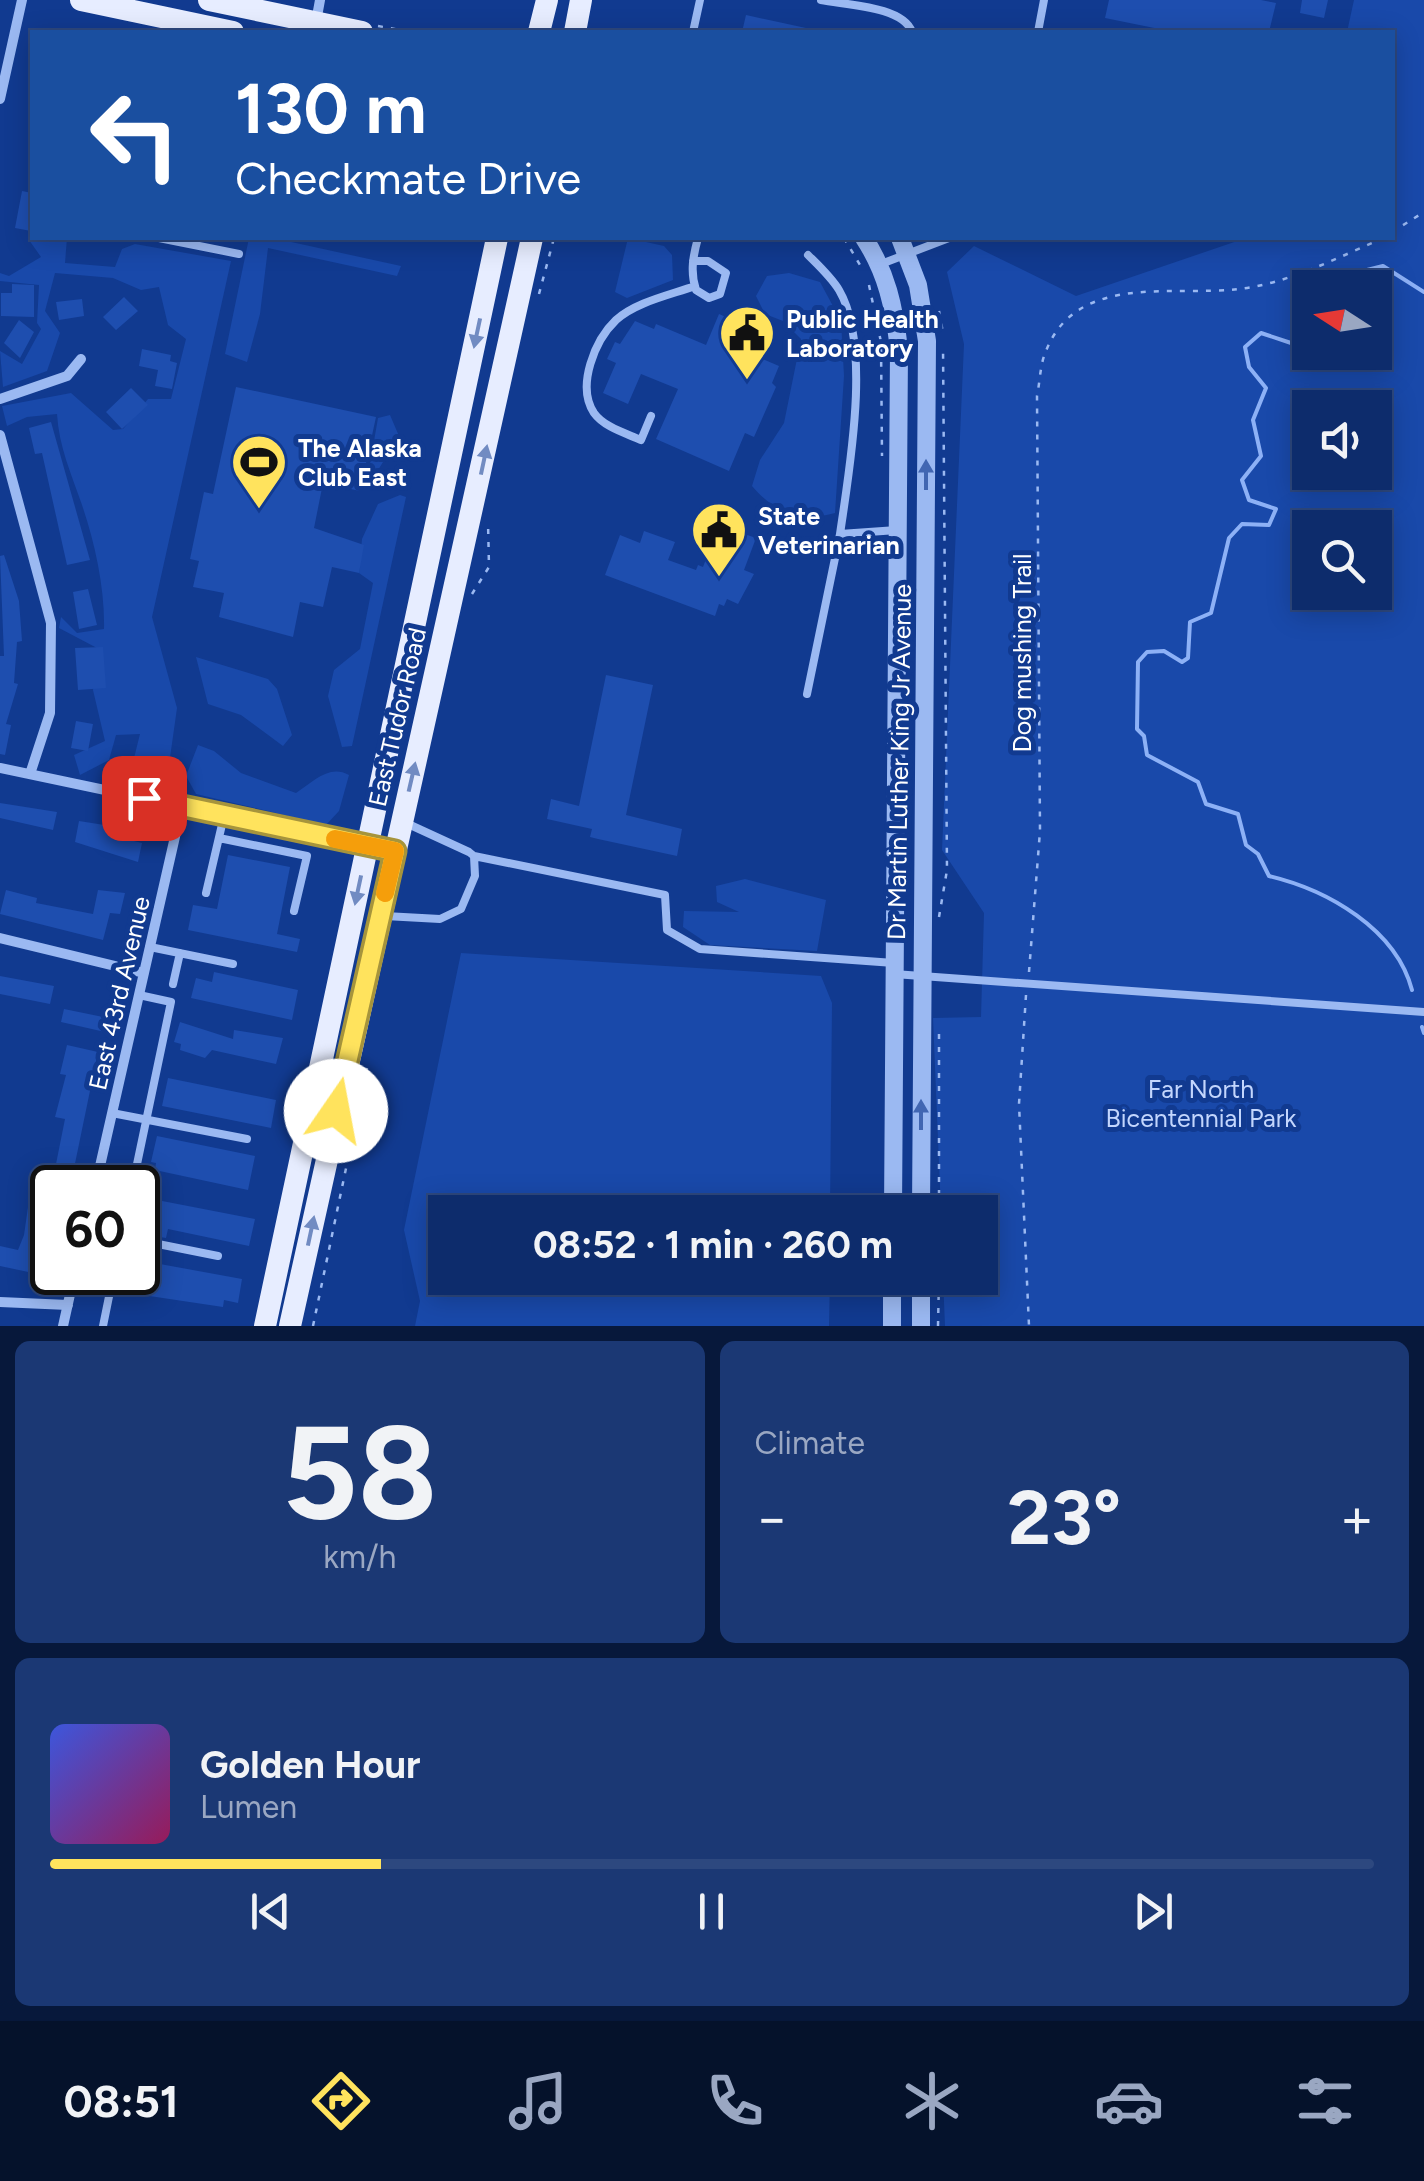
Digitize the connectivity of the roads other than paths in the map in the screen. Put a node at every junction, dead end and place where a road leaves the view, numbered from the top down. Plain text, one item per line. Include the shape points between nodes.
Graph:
1 (22, 0) edge
2 (80, 0) edge
3 (209, 0) edge
4 (546, 0) edge
5 (581, 0) edge
6 (700, 0) edge
7 (821, 0) edge
8 (1044, 0) edge
9 (318, 11) edge
10 (223, 30) edge
11 (358, 30) edge
12 (540, 30) edge
13 (575, 30) edge
14 (693, 30) edge
15 (911, 30) edge
16 (1038, 30) edge
17 (0, 100) edge
18 (170, 240) edge
19 (497, 240) edge
20 (532, 240) edge
21 (698, 240) edge
22 (865, 240) edge
23 (901, 240) edge
24 (944, 240) edge
25 (239, 254) dead end
26 (910, 254) junction
27 (808, 255) dead end
28 (693, 261) junction
29 (881, 264) junction
30 (695, 286) junction
31 (81, 359) dead end
32 (0, 399) edge
33 (651, 416) dead end
34 (0, 435) edge
35 (897, 532) junction
36 (840, 534) junction
37 (926, 536) junction
38 (807, 694) dead end
39 (0, 768) edge
40 (30, 774) junction
41 (182, 806) junction
42 (224, 816) junction
43 (402, 820) junction
44 (312, 834) junction
45 (219, 838) junction
46 (368, 846) junction
47 (395, 851) junction
48 (307, 856) junction
49 (474, 856) junction
50 (206, 894) dead end
51 (294, 911) dead end
52 (380, 915) junction
53 (0, 938) edge
54 (150, 947) junction
55 (180, 953) junction
56 (234, 964) dead end
57 (894, 968) junction
58 (921, 973) junction
59 (144, 974) junction
60 (174, 984) dead end
61 (139, 995) junction
62 (1424, 1012) edge
63 (112, 1113) junction
64 (146, 1120) junction
65 (247, 1139) dead end
66 (100, 1165) edge
67 (137, 1165) edge
68 (893, 1195) edge
69 (921, 1195) edge
70 (160, 1244) edge
71 (218, 1256) dead end
72 (70, 1295) edge
73 (109, 1295) edge
74 (892, 1295) edge
75 (921, 1295) edge
76 (0, 1302) edge
77 (68, 1305) junction
78 (63, 1326) edge
79 (102, 1326) edge
80 (266, 1326) edge
81 (290, 1326) edge
82 (892, 1326) edge
83 (921, 1326) edge

1 - 17 street
2 - 10 main road
3 - 9 main road
4 - 12 main road
5 - 13 main road
6 - 14 lane
7 - 15 lane via 897,16
8 - 16 lane
9 - 11 main road
18 - 25 lane
19 -> 46 main road, East Tudor Road
43 -> 20 main road, East Tudor Road
21 - 28 lane
22 - 29 street, Dr Martin Luther King Jr Avenue
23 - 26 street
24 - 26 lane
26 - 29 lane
37 -> 26 street, Dr Martin Luther King Jr Avenue via 927,341
27 - 36 lane via 840,291 852,328
28 - 30 lane
28 - 30 lane via 708,260 726,273 720,294 709,298
29 - 35 street, Dr Martin Luther King Jr Avenue via 898,349
30 - 33 lane via 616,321 593,354 586,390 593,411 641,440
31 - 32 street via 67,376
34 - 40 street via 52,623 50,714
35 - 36 lane
35 - 37 lane
35 - 57 street, Dr Martin Luther King Jr Avenue
36 - 38 lane
37 - 58 street, Dr Martin Luther King Jr Avenue
39 - 40 street
40 - 41 street
41 - 42 street
41 - 54 street, East 43rd Avenue
42 - 44 street
42 - 45 lane
43 - 47 main road, East Tudor Road
43 - 49 lane
44 - 46 street
44 - 48 lane
45 - 48 lane
45 - 50 lane
46 - 47 street
46 -> 80 main road, East Tudor Road
47 - 52 main road, East Tudor Road
48 - 51 lane
49 - 52 lane via 461,908 440,919
49 - 57 lane via 666,895 667,930 700,949
81 -> 52 main road, East Tudor Road
53 - 59 street
54 - 55 lane
54 - 59 street, East 43rd Avenue
55 - 56 lane
55 - 60 lane
57 - 58 lane
57 - 68 street, Dr Martin Luther King Jr Avenue
58 - 62 lane
69 -> 58 street, Dr Martin Luther King Jr Avenue
59 - 61 street, East 43rd Avenue
61 - 63 street, East 43rd Avenue
61 - 64 lane via 172,1002
63 - 64 lane
63 - 66 street, East 43rd Avenue
64 - 65 lane
64 - 67 lane
70 - 71 lane
72 - 77 street
73 - 79 lane
74 - 82 street
75 - 83 street
76 - 77 street
77 - 78 street

